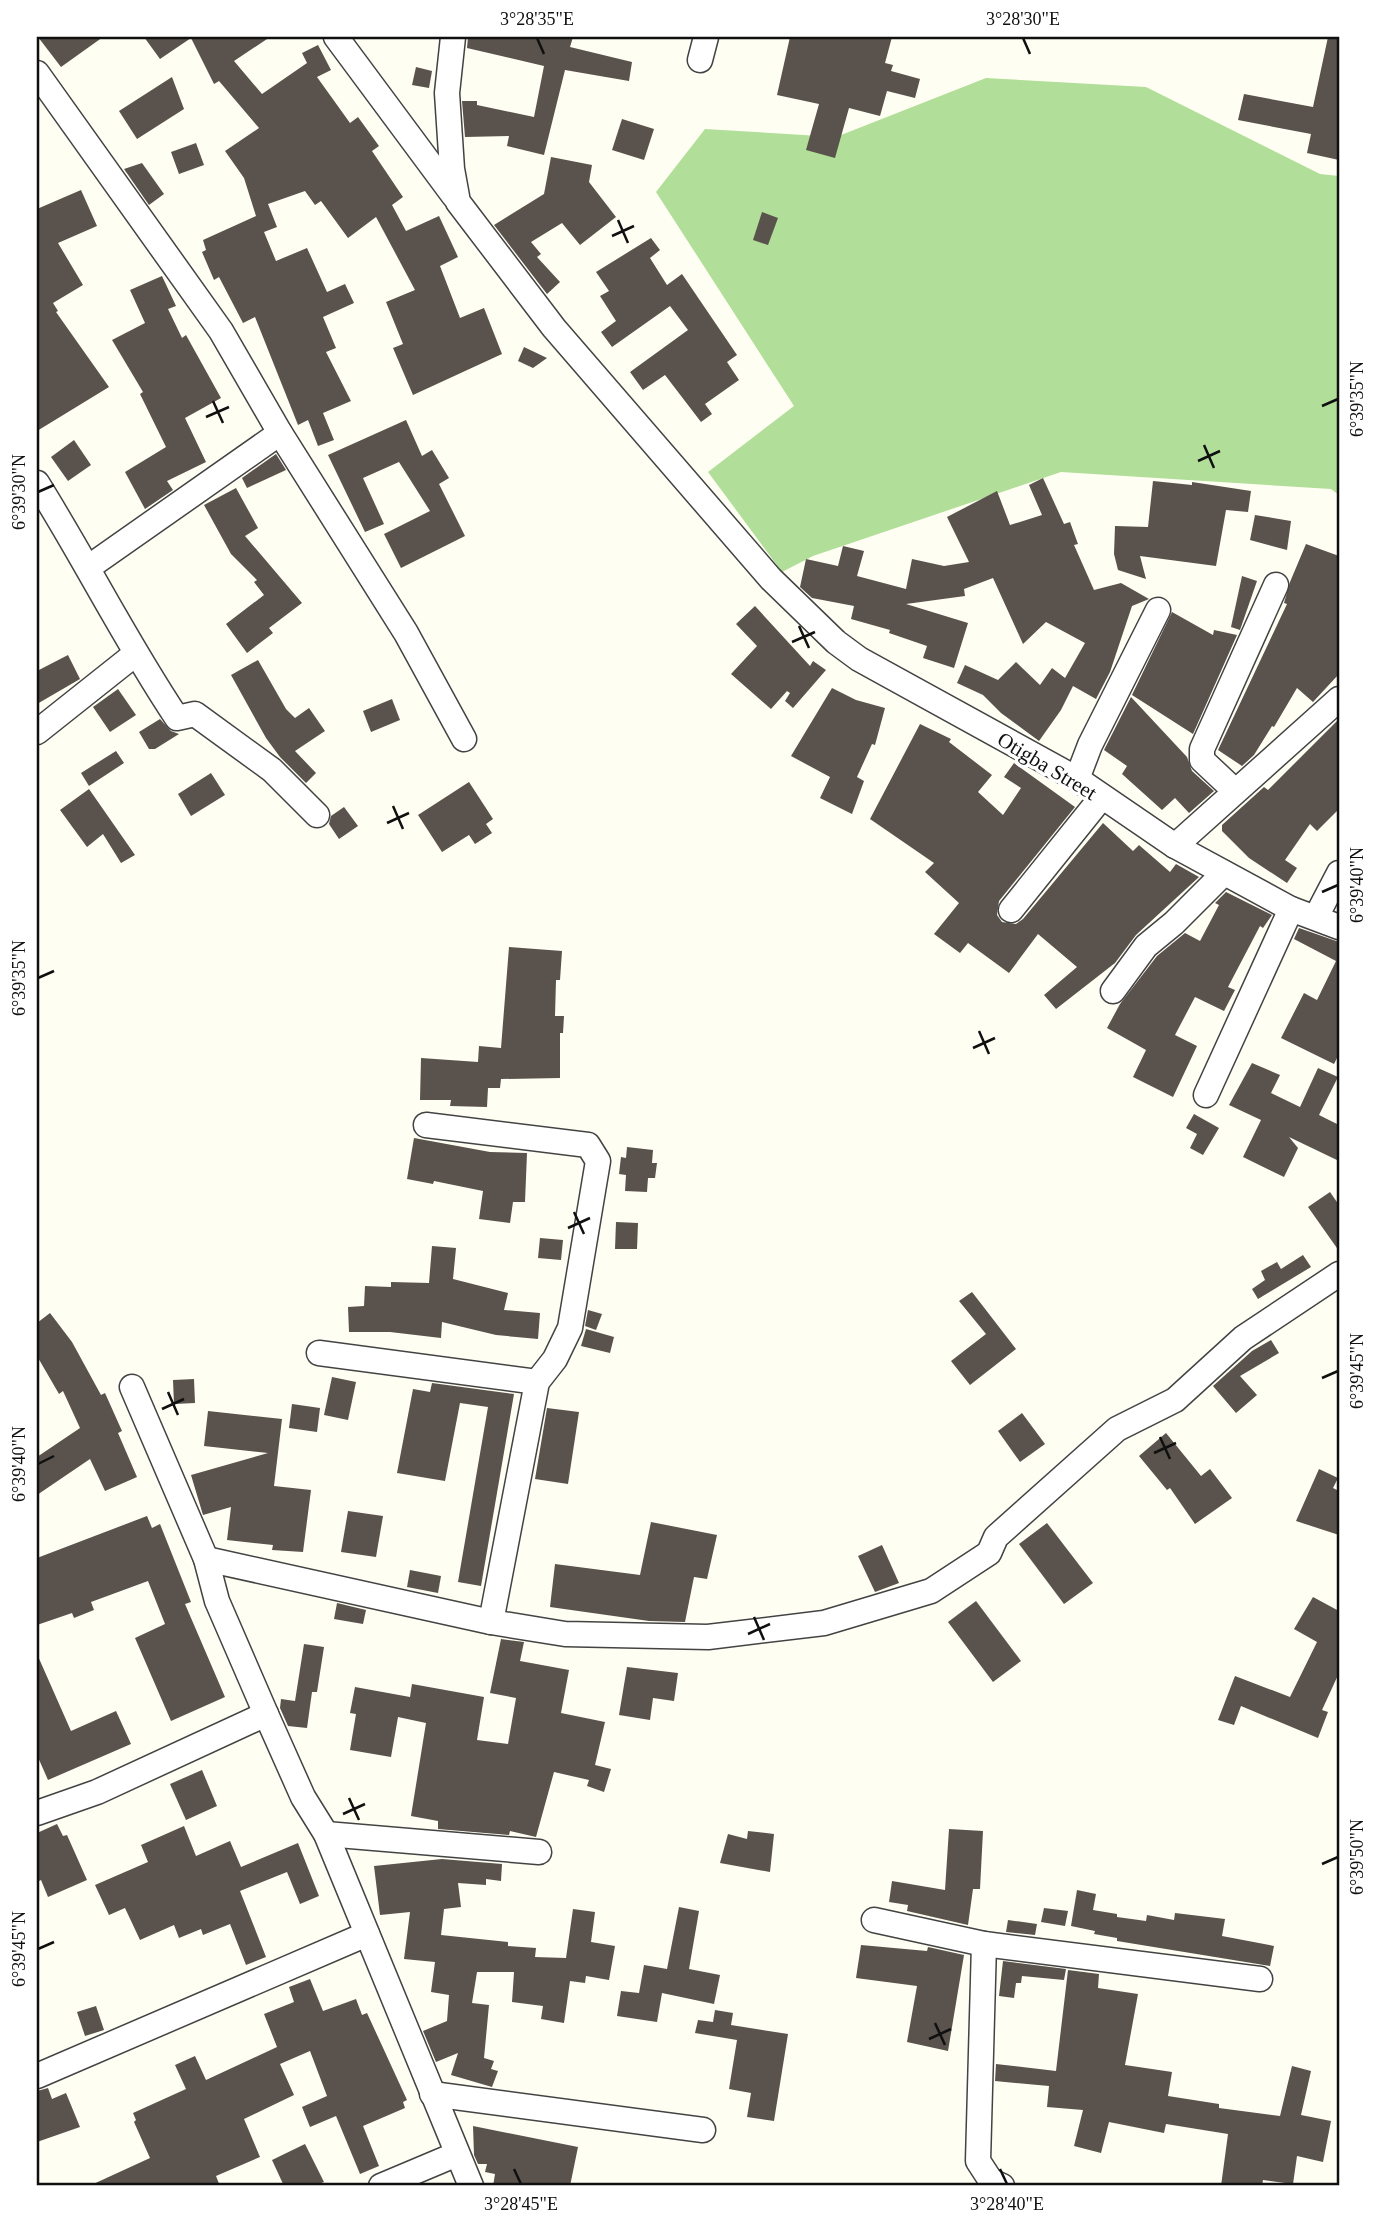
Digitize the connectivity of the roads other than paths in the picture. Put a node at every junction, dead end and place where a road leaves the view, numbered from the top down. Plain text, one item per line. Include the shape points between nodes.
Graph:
1 (336, 37) edge
2 (453, 37) edge
3 (37, 73) edge
4 (458, 202) junction
5 (280, 433) junction
6 (37, 483) edge
7 (89, 567) junction
8 (1276, 584) dead end
9 (1158, 610) dead end
10 (134, 655) junction
11 (1339, 699) edge
12 (37, 732) edge
13 (464, 739) dead end
14 (1077, 779) junction
15 (1235, 791) junction
16 (1101, 798) junction
17 (317, 815) dead end
18 (1175, 846) junction
19 (1224, 873) junction
20 (1339, 873) edge
21 (1291, 908) junction
22 (1011, 910) dead end
23 (1316, 917) junction
24 (1339, 927) edge
25 (1113, 991) dead end
26 (1206, 1095) dead end
27 (426, 1125) dead end
28 (1339, 1273) edge
29 (319, 1353) dead end
30 (537, 1382) junction
31 (132, 1387) dead end
32 (206, 1559) junction
33 (491, 1622) junction
34 (266, 1714) junction
35 (37, 1812) edge
36 (326, 1834) junction
37 (539, 1852) dead end
38 (874, 1920) dead end
39 (367, 1934) junction
40 (984, 1944) junction
41 (1260, 1979) dead end
42 (37, 2076) edge
43 (432, 2094) junction
44 (703, 2130) dead end
45 (457, 2154) junction
46 (381, 2186) edge
47 (471, 2186) edge
48 (1002, 2186) edge

1 - 4 street, Otigba Street
2 - 4 street via 447,93
3 - 5 street via 221,331
4 - 14 street, Otigba Street via 554,328 771,579 836,642
5 - 7 street
5 - 13 street via 406,633
6 - 7 street
7 - 10 street
8 - 15 street via 1202,749 1202,760
9 - 14 street
10 - 12 street
10 - 17 street via 177,718 195,714 272,770
11 - 15 street
14 - 16 street, Otigba Street
15 - 18 street
16 - 18 street, Otigba Street
16 - 22 street
18 - 19 street, Otigba Street
19 - 21 street, Otigba Street
19 - 25 street via 1146,946
20 - 23 street
21 - 23 street, Otigba Street
21 - 26 street
23 - 24 street, Otigba Street
27 - 30 street via 588,1145 598,1161 570,1328
28 - 33 street via 1243,1338 1175,1400 1117,1429 996,1537 989,1553 931,1591 824,1623 708,1637 565,1634
29 - 30 street
30 - 33 street
31 - 32 street
32 - 33 street
32 - 34 street via 217,1601
34 - 35 street via 97,1792
34 - 36 street via 303,1797
36 - 37 street
36 - 39 street
38 - 40 street
39 - 42 street
39 - 43 street
40 - 41 street
40 - 48 street via 978,2161 991,2180
43 - 44 street
43 - 45 street
45 - 46 street
45 - 47 street

